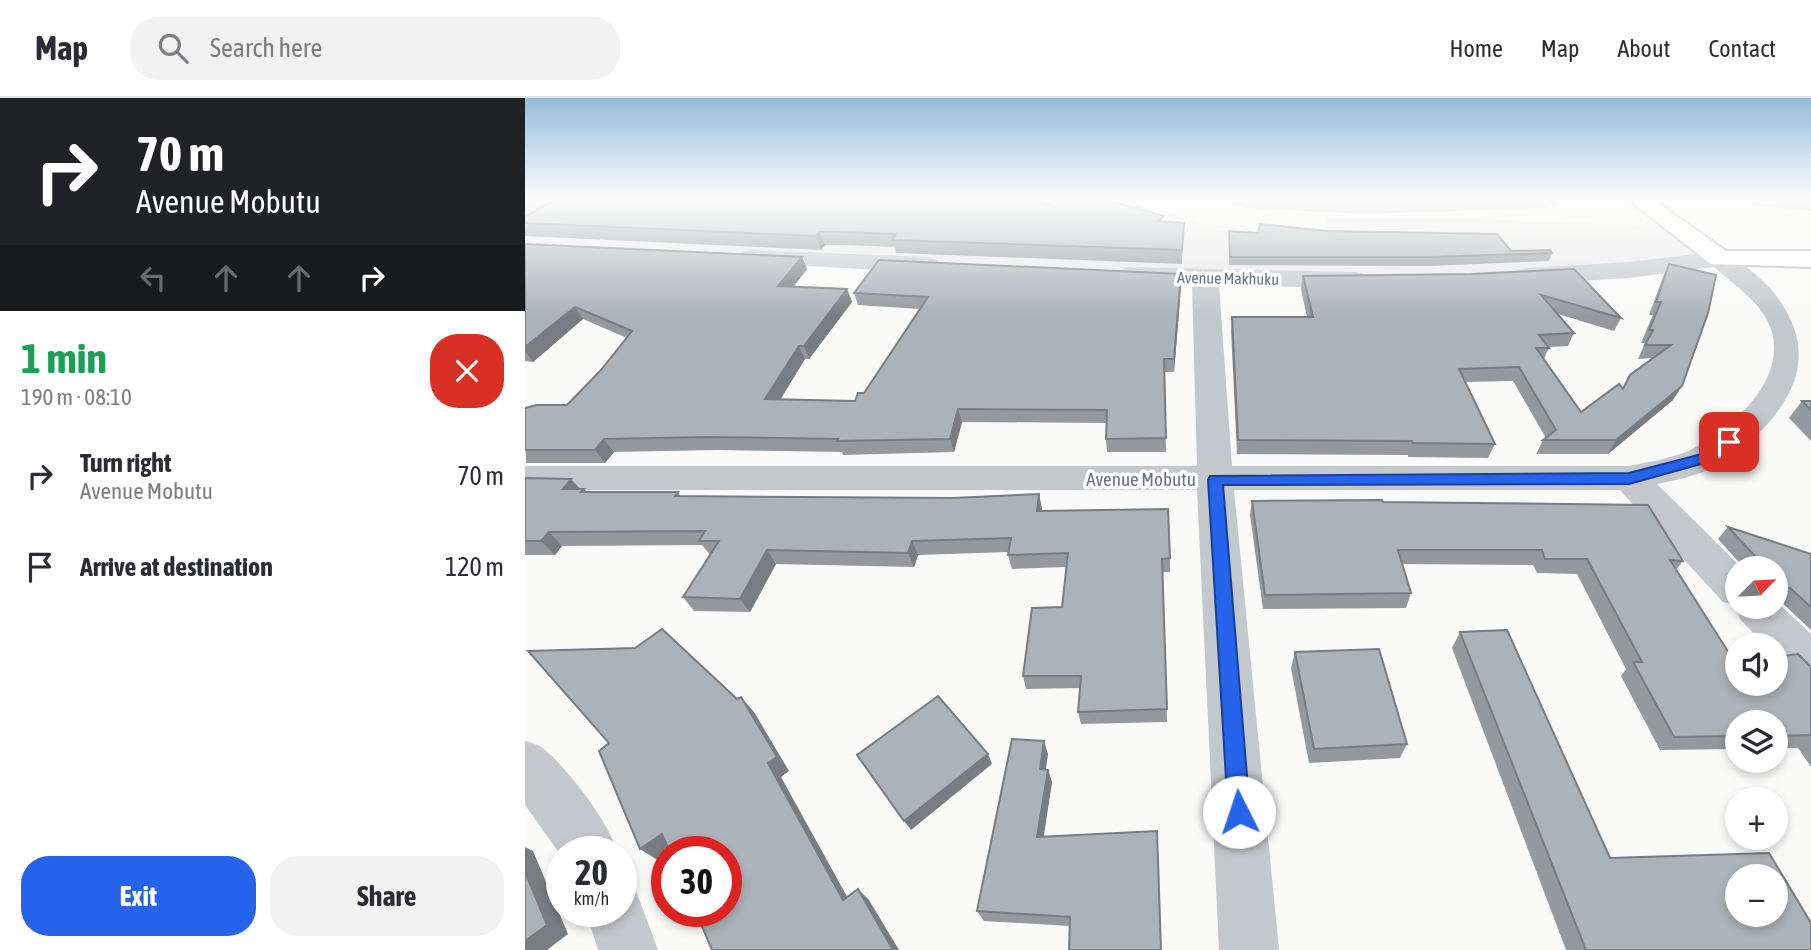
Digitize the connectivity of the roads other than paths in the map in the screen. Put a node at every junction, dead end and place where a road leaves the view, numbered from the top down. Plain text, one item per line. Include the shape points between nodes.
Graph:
1 (1691, 238) edge
2 (733, 256) edge
3 (1811, 258) edge
4 (1720, 259) junction
5 (955, 267) edge
6 (1108, 274) edge
7 (1498, 277) edge
8 (1205, 278) junction
9 (1374, 280) edge
10 (1799, 337) edge
11 (525, 478) edge
12 (1629, 478) junction
13 (1215, 480) junction
14 (1725, 577) edge
15 (1768, 620) edge
16 (1811, 664) edge
17 (525, 765) edge
18 (580, 836) edge
19 (620, 927) edge
20 (628, 950) edge
21 (1249, 950) edge

1 - 4 main road
2 - 5 street
3 - 4 main road
4 - 7 street via 1629,270
4 - 10 street, Avenue Mobutu
6 - 8 street, Avenue Makhuku
8 - 9 street, Avenue Makhuku
8 - 13 street
10 - 12 street, Avenue Mobutu via 1783,381 1729,442 1703,458
11 - 13 street, Avenue Mobutu
12 - 13 street, Avenue Mobutu
12 - 14 street
13 - 21 street
15 - 16 street
17 - 18 street
19 - 20 street

